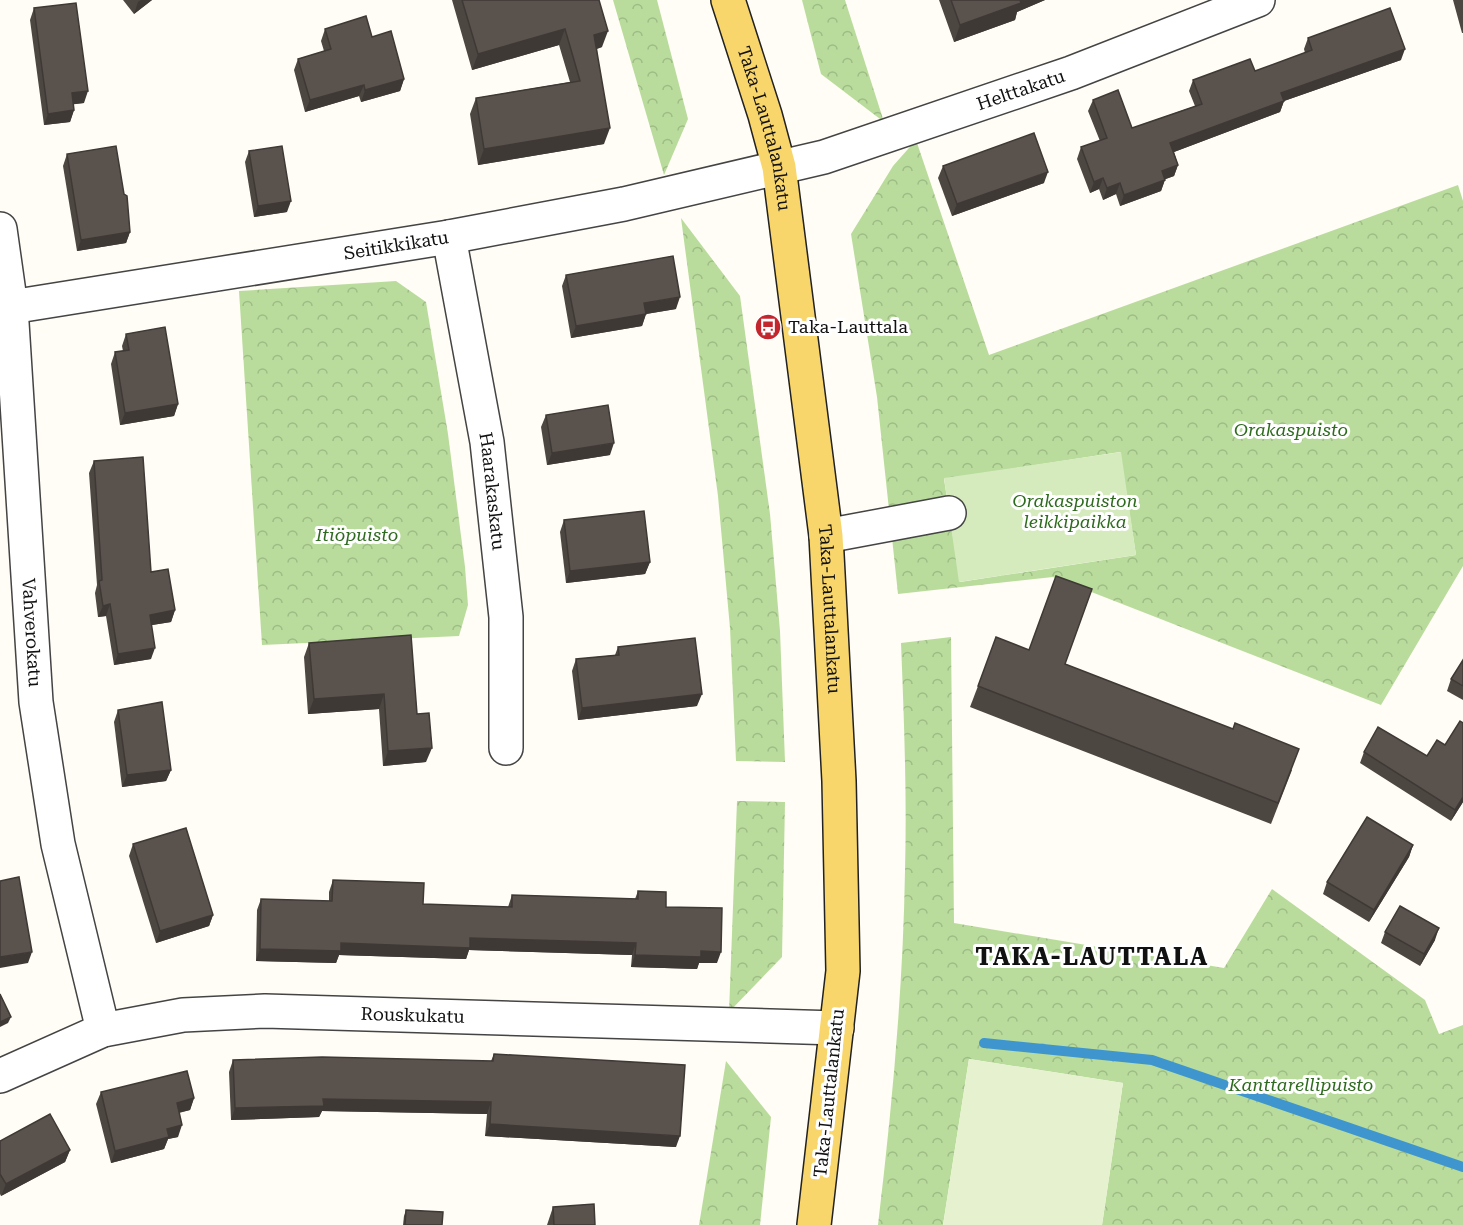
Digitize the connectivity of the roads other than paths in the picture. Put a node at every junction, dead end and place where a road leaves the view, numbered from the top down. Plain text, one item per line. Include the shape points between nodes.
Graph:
1 (728, 0) edge
2 (1258, 0) edge
3 (779, 167) junction
4 (0, 229) edge
5 (449, 237) junction
6 (11, 307) junction
7 (949, 513) dead end
8 (826, 536) junction
9 (506, 748) dead end
10 (837, 1028) junction
11 (103, 1029) junction
12 (0, 1076) edge
13 (814, 1225) edge

1 - 3 main road, Taka-Lauttalankatu
2 - 3 street, Helttakatu via 1071,73 824,157
3 - 5 street, Seitikkikatu via 624,204
3 - 8 main road, Taka-Lauttalankatu
4 - 6 street, Vahverokatu
5 - 6 street, Seitikkikatu
5 - 9 street, Haarakaskatu via 487,442 506,617
6 - 11 street, Vahverokatu via 37,711 58,844
7 - 8 street
8 - 10 main road, Taka-Lauttalankatu via 839,781 843,971
10 - 11 street, Rouskukatu via 266,1011 183,1015
10 - 13 main road, Taka-Lauttalankatu
11 - 12 street, Rouskukatu

